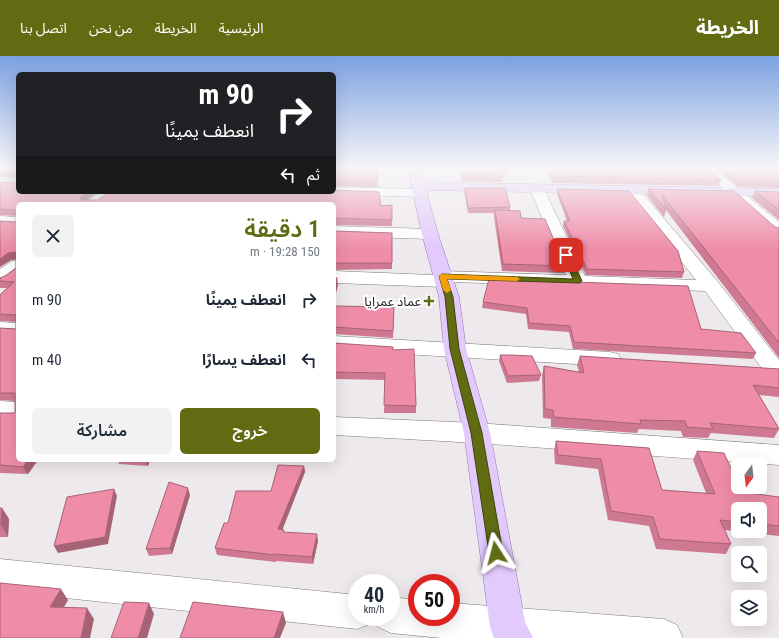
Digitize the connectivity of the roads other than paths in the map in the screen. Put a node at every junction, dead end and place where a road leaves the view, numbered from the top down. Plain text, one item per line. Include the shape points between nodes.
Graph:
1 (105, 195) edge
2 (420, 195) edge
3 (540, 195) edge
4 (636, 195) edge
5 (739, 195) edge
6 (93, 202) edge
7 (0, 221) edge
8 (16, 222) edge
9 (779, 230) edge
10 (336, 231) edge
11 (430, 234) junction
12 (13, 265) edge
13 (336, 277) edge
14 (0, 278) edge
15 (443, 279) junction
16 (578, 281) junction
17 (711, 286) junction
18 (0, 328) edge
19 (16, 329) edge
20 (336, 343) edge
21 (455, 349) junction
22 (630, 360) edge
23 (750, 368) edge
24 (776, 370) edge
25 (0, 410) edge
26 (16, 411) edge
27 (336, 426) edge
28 (477, 433) junction
29 (779, 455) edge
30 (0, 575) edge
31 (348, 611) edge
32 (400, 616) edge
33 (511, 633) edge
34 (664, 638) edge

1 - 6 street
2 - 11 main road
3 - 16 street
4 - 17 street
5 - 9 street
7 - 8 street
10 - 11 street
11 - 15 main road
12 - 14 street
13 - 15 street
15 - 16 street
15 - 21 main road via 449,297
16 - 17 street
17 - 24 street
18 - 19 street
20 - 21 street
21 - 22 street
21 - 28 main road
23 - 24 street
25 - 26 street
27 - 28 street
28 - 29 street
28 - 33 main road
30 - 31 street
32 - 33 street
33 - 34 street

